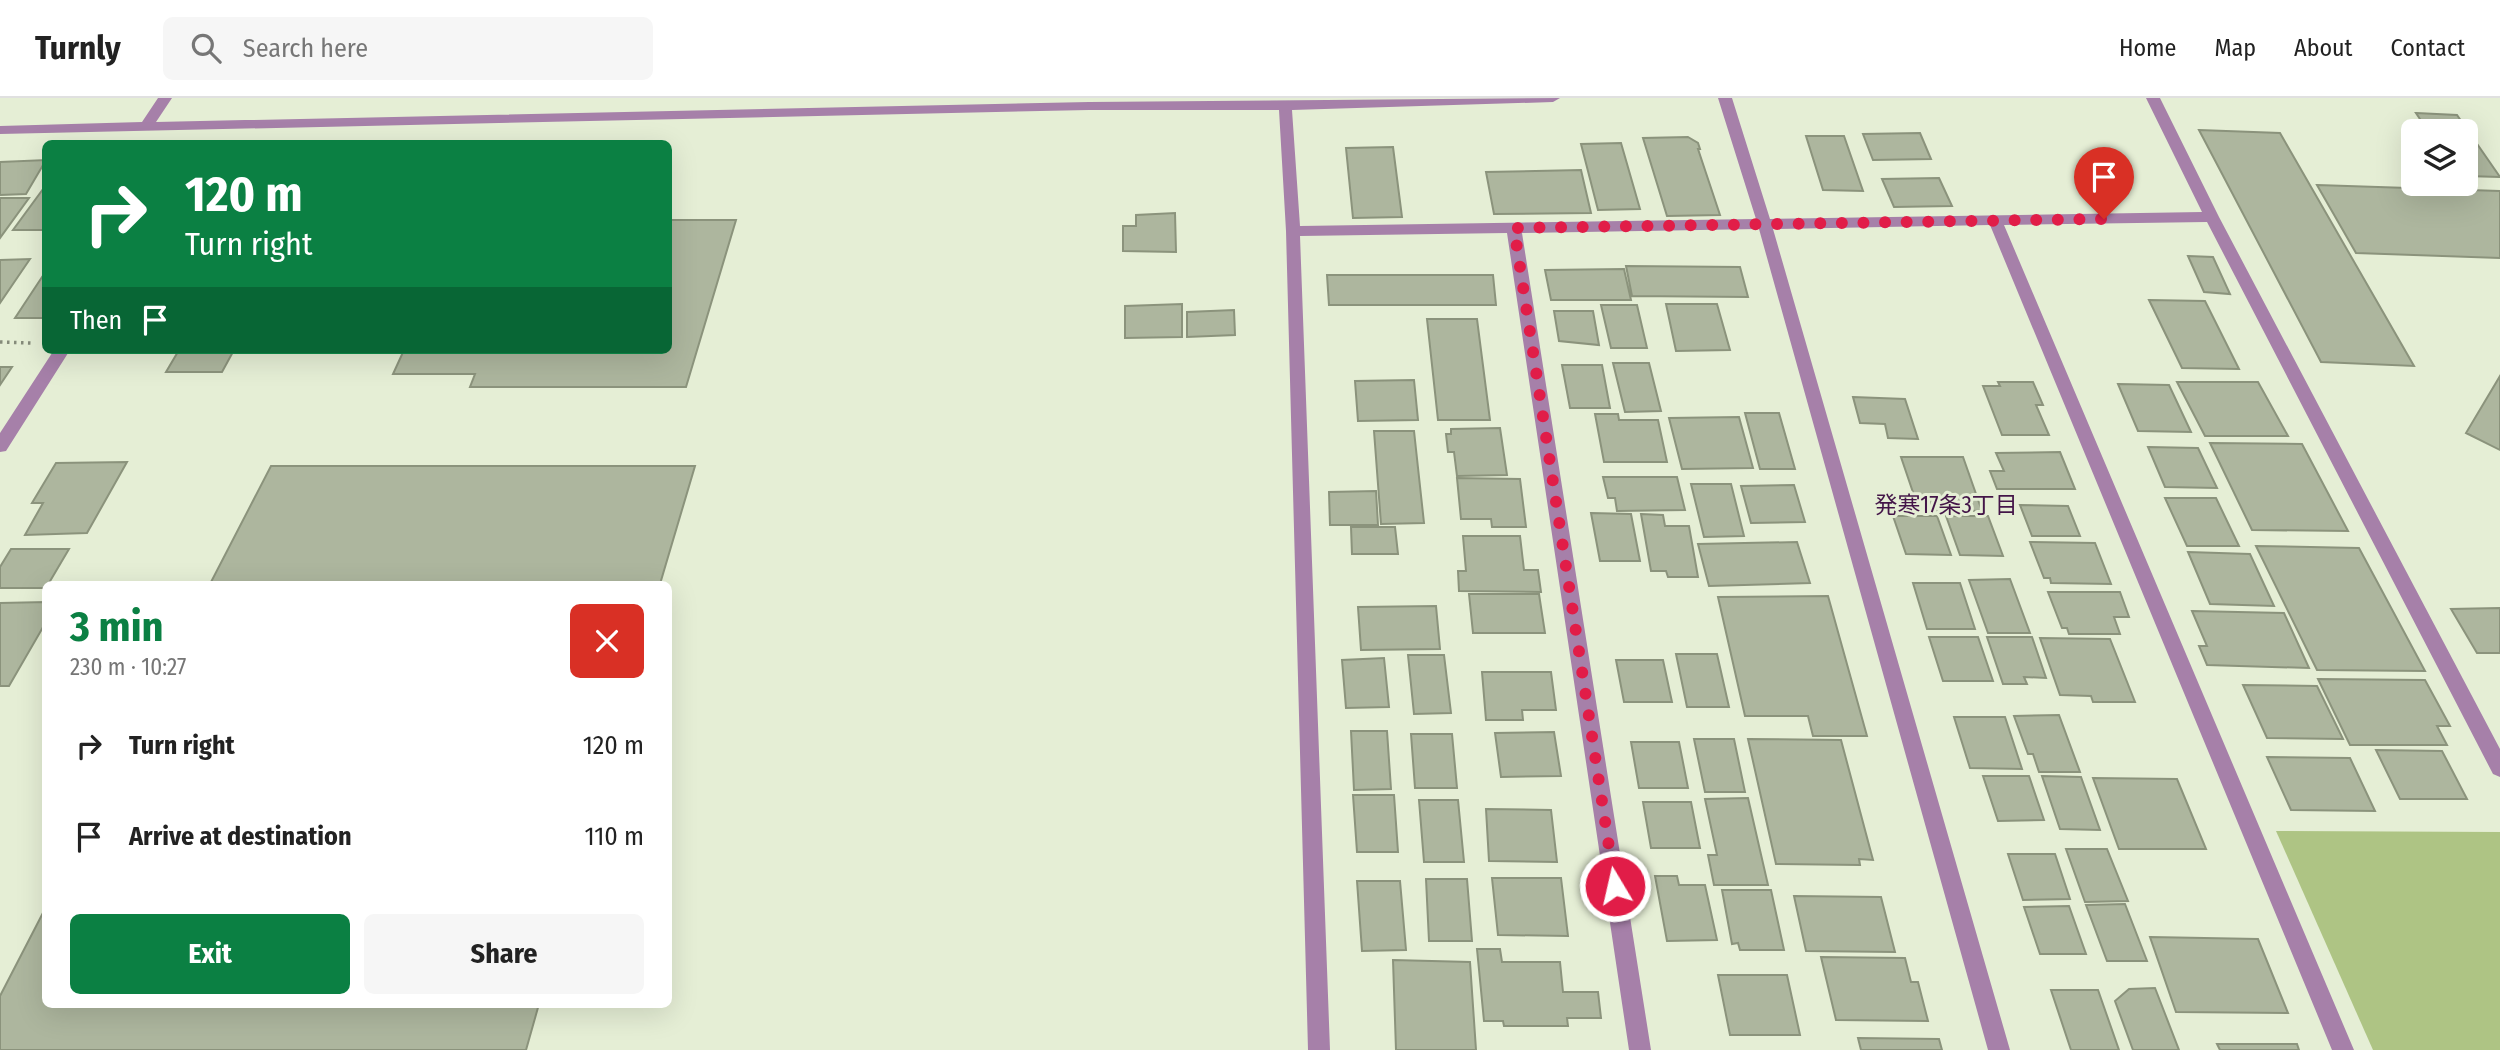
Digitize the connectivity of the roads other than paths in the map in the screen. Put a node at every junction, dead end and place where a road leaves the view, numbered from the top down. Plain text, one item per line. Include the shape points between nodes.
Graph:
1 (165, 98) edge
2 (1517, 98) edge
3 (1553, 98) edge
4 (1725, 98) edge
5 (2153, 98) edge
6 (832, 105) edge
7 (1285, 106) junction
8 (207, 126) junction
9 (146, 127) junction
10 (0, 130) edge
11 (198, 140) edge
12 (2212, 217) junction
13 (1995, 221) junction
14 (1765, 225) junction
15 (1514, 228) junction
16 (1293, 231) junction
17 (59, 354) edge
18 (0, 446) edge
19 (2500, 768) edge
20 (1319, 1050) edge
21 (1640, 1050) edge
22 (1999, 1050) edge
23 (2343, 1050) edge

1 - 9 street
2 - 3 street
2 - 7 street
4 - 14 street
5 - 12 street
6 - 7 street
6 - 8 street
7 - 16 street
8 - 9 street
8 - 11 street
9 - 10 street
12 - 13 street
12 - 19 street
13 - 14 street
13 - 23 street
14 - 15 street
14 - 22 street
15 - 16 street
15 - 21 street
16 - 20 street
17 - 18 street

